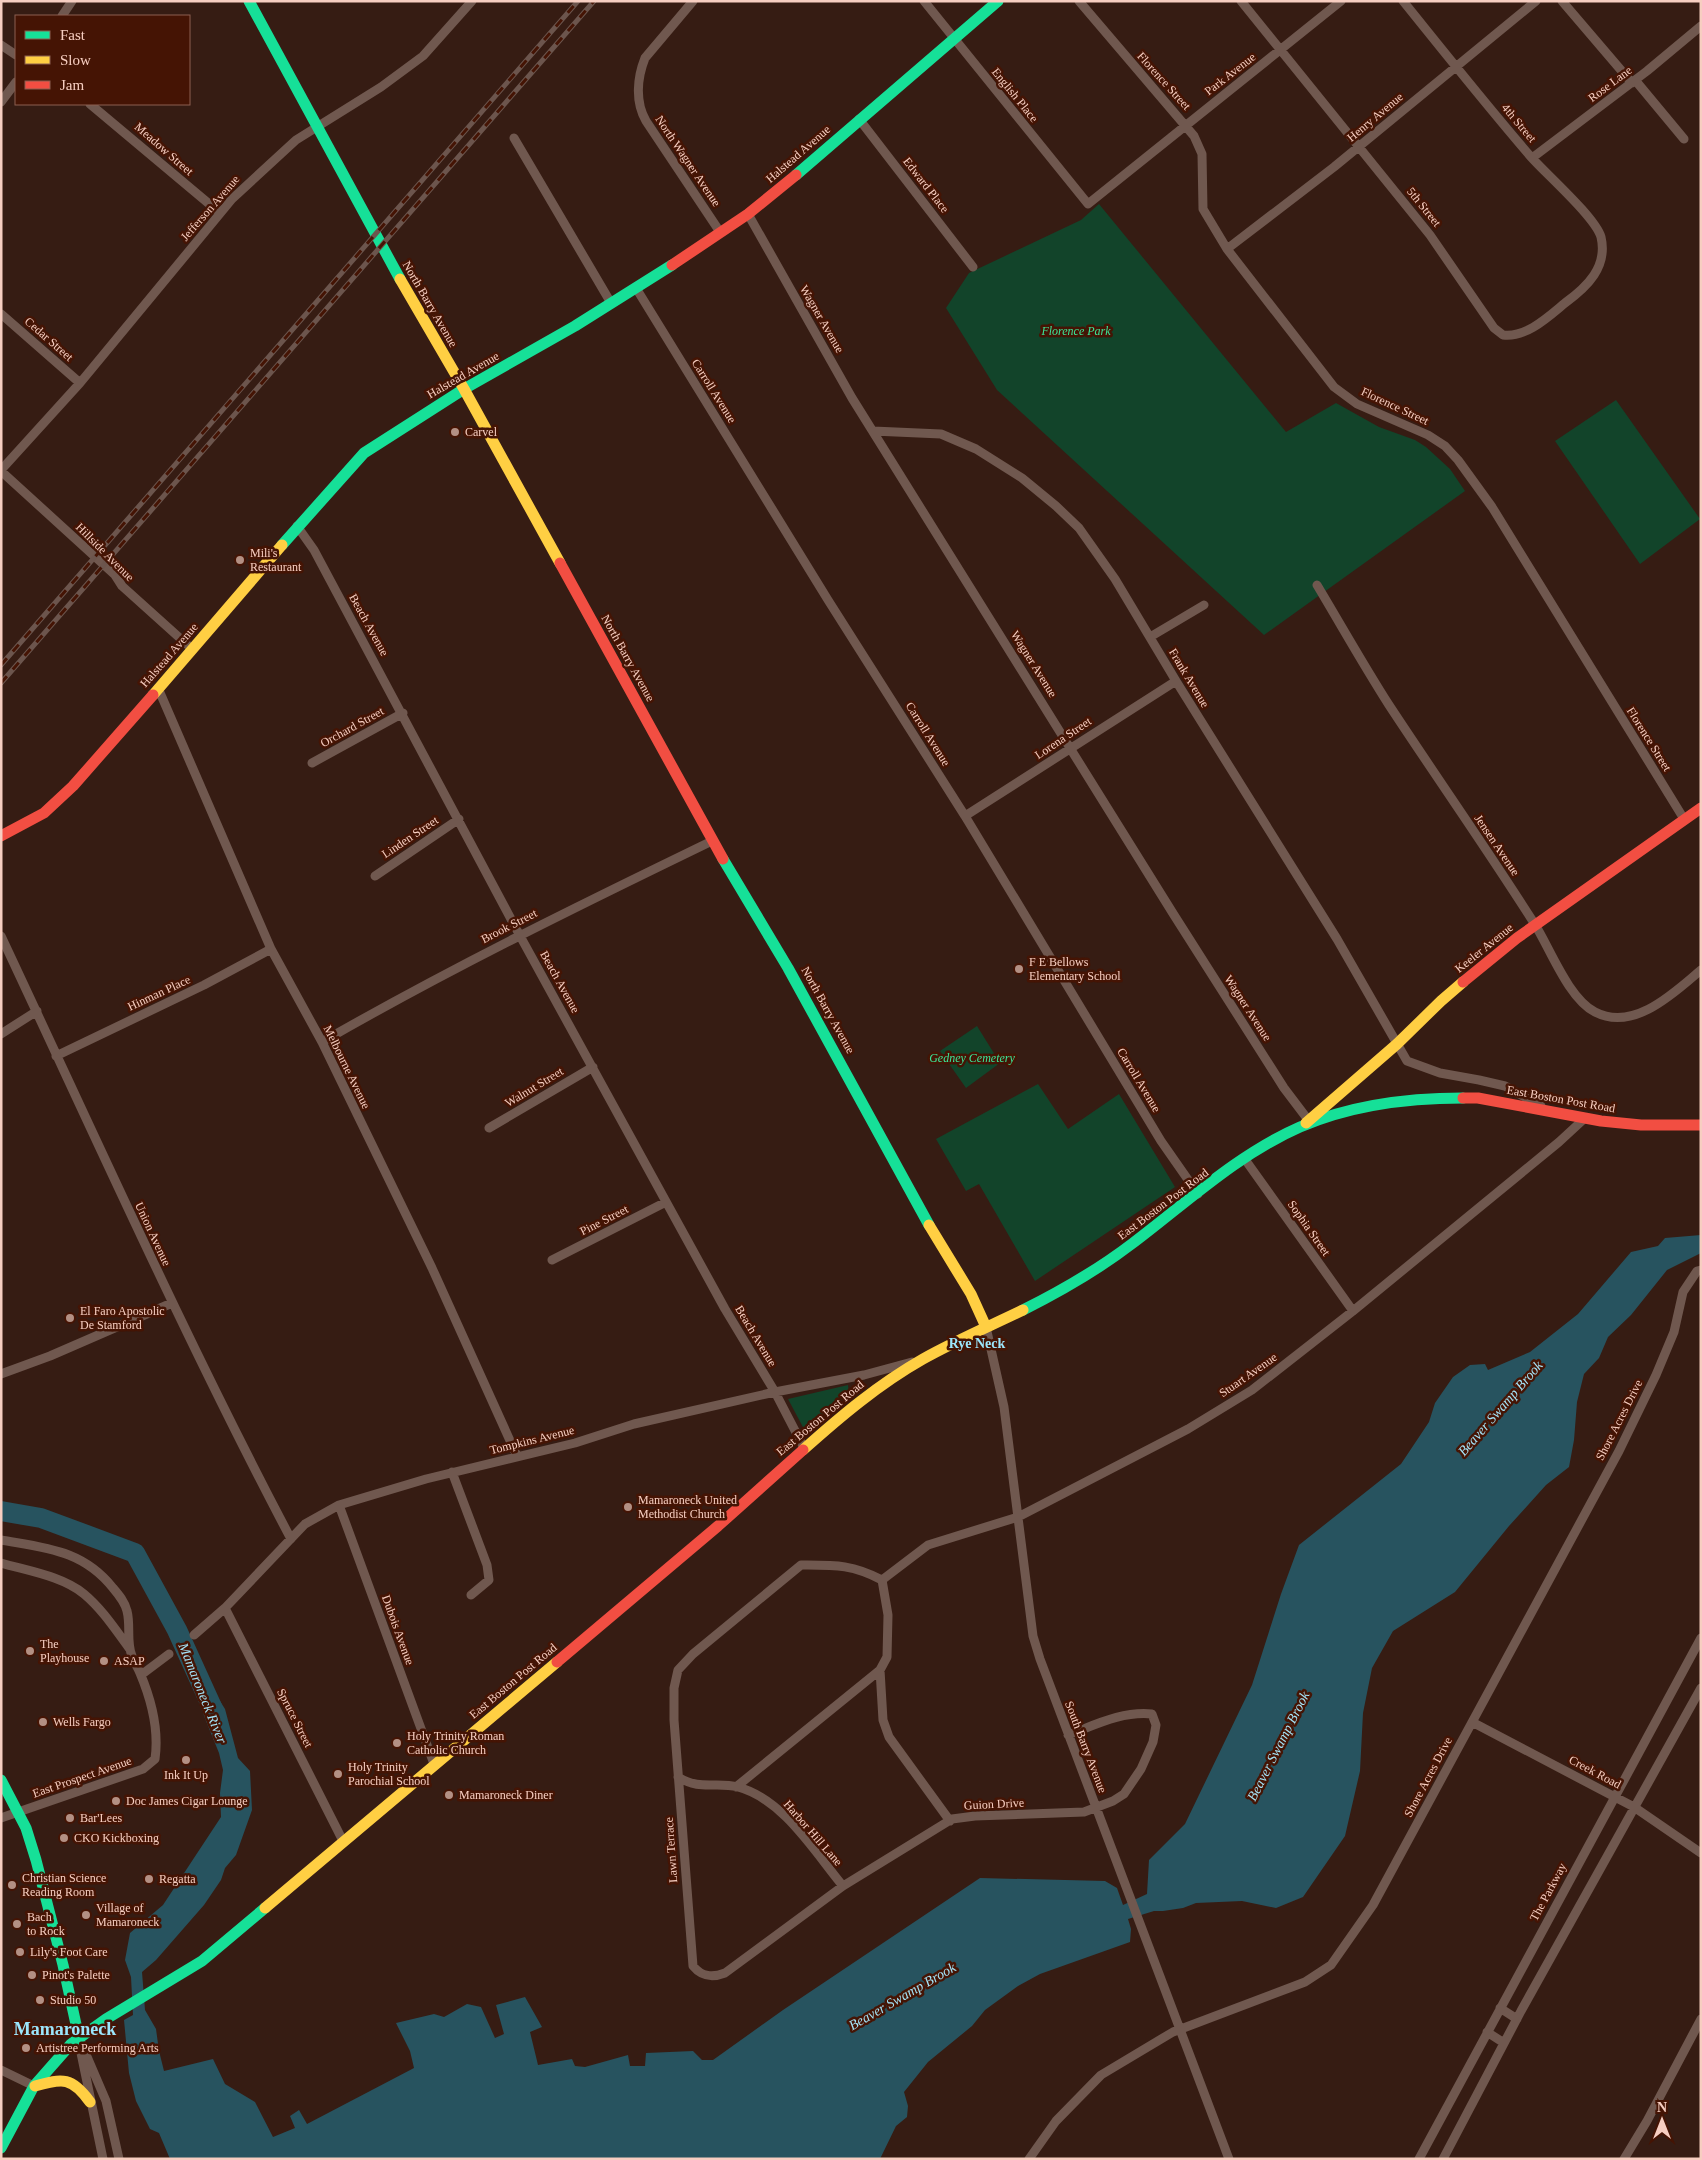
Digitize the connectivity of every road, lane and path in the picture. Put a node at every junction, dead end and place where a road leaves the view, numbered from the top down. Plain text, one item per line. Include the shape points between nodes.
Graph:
1 (72, 1) edge
2 (249, 1) edge
3 (472, 1) edge
4 (693, 1) edge
5 (924, 1) edge
6 (998, 1) edge
7 (1079, 1) edge
8 (1241, 1) edge
9 (1341, 1) edge
10 (1403, 1) edge
11 (1536, 1) edge
12 (1562, 1) edge
13 (63, 15) edge
14 (1701, 26) edge
15 (954, 39) junction
16 (1, 44) edge
17 (1282, 50) junction
18 (15, 54) edge
19 (1456, 66) junction
20 (1633, 82) junction
21 (15, 83) edge
22 (1, 102) edge
23 (91, 105) edge
24 (859, 119) junction
25 (1185, 125) junction
26 (315, 127) junction
27 (514, 138) dead end
28 (1684, 139) dead end
29 (1359, 147) junction
30 (1532, 158) junction
31 (1088, 204) joint
32 (220, 213) junction
33 (748, 214) junction
34 (720, 232) junction
35 (1227, 249) junction
36 (1600, 264) joint
37 (973, 267) dead end
38 (636, 288) junction
39 (612, 303) junction
40 (1, 314) edge
41 (80, 383) junction
42 (464, 389) junction
43 (873, 431) junction
44 (1, 470) edge
45 (297, 526) junction
46 (1317, 585) dead end
47 (1204, 605) dead end
48 (1150, 638) junction
49 (192, 649) junction
50 (1176, 681) junction
51 (158, 688) junction
52 (403, 713) junction
53 (1071, 749) junction
54 (312, 763) dead end
55 (1701, 808) edge
56 (965, 816) junction
57 (459, 819) junction
58 (1684, 819) junction
59 (1, 836) edge
60 (712, 841) junction
61 (375, 876) dead end
62 (1535, 925) junction
63 (519, 934) junction
64 (1, 936) edge
65 (271, 949) junction
66 (1701, 970) edge
67 (37, 1012) junction
68 (1, 1034) edge
69 (322, 1042) junction
70 (1397, 1044) junction
71 (56, 1056) junction
72 (593, 1066) junction
73 (1547, 1110) junction
74 (1585, 1118) junction
75 (1304, 1124) junction
76 (1701, 1126) edge
77 (489, 1128) dead end
78 (1244, 1158) junction
79 (1198, 1194) junction
80 (666, 1202) junction
81 (552, 1260) dead end
82 (1701, 1270) edge
83 (172, 1302) junction
84 (1353, 1312) junction
85 (986, 1327) junction
86 (923, 1358) junction
87 (1, 1374) edge
88 (775, 1392) junction
89 (804, 1448) junction
90 (517, 1456) junction
91 (452, 1472) junction
92 (339, 1505) junction
93 (1018, 1517) junction
94 (291, 1539) junction
95 (1, 1540) edge
96 (1, 1563) edge
97 (882, 1580) junction
98 (471, 1595) dead end
99 (225, 1608) junction
100 (194, 1635) dead end
101 (1701, 1638) edge
102 (129, 1648) junction
103 (169, 1654) dead end
104 (880, 1670) junction
105 (141, 1675) junction
106 (1701, 1688) edge
107 (1472, 1722) junction
108 (1068, 1736) junction
109 (434, 1764) junction
110 (678, 1777) junction
111 (1, 1780) edge
112 (736, 1787) junction
113 (1614, 1797) junction
114 (1634, 1807) junction
115 (1096, 1808) junction
116 (17, 1812) junction
117 (1, 1818) edge
118 (950, 1821) junction
119 (342, 1841) junction
120 (1701, 1853) edge
121 (843, 1886) junction
122 (1500, 2008) junction
123 (1517, 2019) junction
124 (1701, 2019) edge
125 (1182, 2028) junction
126 (1487, 2032) junction
127 (79, 2038) junction
128 (1504, 2043) junction
129 (1, 2070) edge
130 (34, 2086) junction
131 (90, 2102) junction
132 (1, 2148) edge
133 (103, 2159) edge
134 (119, 2159) edge
135 (1030, 2159) edge
136 (1230, 2159) edge
137 (1419, 2159) edge
138 (1443, 2159) edge
139 (1624, 2159) edge

1 - 13 street
2 - 26 main road, North Barry Avenue
3 - 26 street, Jefferson Avenue via 423,56 381,87
4 - 34 street, North Wagner Avenue via 645,58 641,68 639,103 646,121
5 - 15 street, English Place
6 - 15 main road, Halstead Avenue
7 - 25 street, Florence Street
8 - 17 street, 5th Street
9 - 17 street, Park Avenue
10 - 19 street, 4th Street
11 - 19 street, Henry Avenue
12 - 20 street
14 - 20 street, Rose Lane
15 - 24 main road, Halstead Avenue
15 - 31 street, English Place
16 - 18 street
17 - 25 street, Park Avenue
17 - 29 street, 5th Street
19 - 29 street, Henry Avenue
19 - 30 street, 4th Street
20 - 28 street
20 - 30 street, Rose Lane
21 - 22 street
23 - 32 street, Meadow Street
24 - 33 main road, Halstead Avenue
24 - 37 street, Edward Place
25 - 31 street, Park Avenue
25 - 35 street, Florence Street via 1202,154 1203,209
26 - 32 street, Jefferson Avenue via 270,162
26 - 42 main road, North Barry Avenue
27 - 39 street
29 - 35 street, Henry Avenue
29 - 36 street, 5th Street via 1430,235 1494,328 1503,336 1518,335 1546,318 1592,280
30 - 36 street, 4th Street via 1601,236
32 - 41 street, Jefferson Avenue
33 - 34 main road, Halstead Avenue
33 - 43 street, Wagner Avenue
34 - 38 main road, Halstead Avenue
35 - 58 street, Florence Street via 1334,386 1357,404 1428,435 1458,460 1492,507
38 - 39 main road, Halstead Avenue
38 - 56 street, Carroll Avenue
39 - 42 main road, Halstead Avenue
40 - 41 street, Cedar Street
41 - 44 street, Jefferson Avenue
42 - 45 main road, Halstead Avenue via 364,453
42 - 60 main road, North Barry Avenue
43 - 48 street, Frank Avenue via 942,434 976,449 1022,478 1079,528 1115,579
43 - 53 street, Wagner Avenue
44 - 49 street, Hillside Avenue
45 - 49 main road, Halstead Avenue
45 - 52 street, Beach Avenue via 314,550
46 - 62 street, Jensen Avenue via 1388,704
47 - 48 street
48 - 50 street, Frank Avenue
49 - 51 main road, Halstead Avenue
50 - 53 street, Lorena Street
50 - 70 street, Frank Avenue via 1337,940
51 - 59 main road, Halstead Avenue via 73,786 44,812
51 - 65 street, Melbourne Avenue
52 - 54 street, Orchard Street
52 - 57 street, Beach Avenue
53 - 56 street, Lorena Street
53 - 75 street, Wagner Avenue
55 - 58 main road, Keeler Avenue
56 - 79 street, Carroll Avenue via 1161,1141
57 - 61 street, Linden Street
57 - 63 street, Beach Avenue
58 - 62 main road, Keeler Avenue
60 - 63 street, Brook Street
60 - 85 main road, North Barry Avenue via 788,968 943,1250 971,1294
62 - 66 street, Jensen Avenue via 1577,996 1595,1012 1614,1018 1636,1015 1666,1000
62 - 70 main road, Keeler Avenue via 1441,1001
63 - 69 street, Brook Street
63 - 72 street, Beach Avenue
64 - 67 street, Union Avenue
65 - 69 street, Melbourne Avenue
65 - 71 street, Hinman Place
67 - 68 street
67 - 71 street, Union Avenue
69 - 90 street, Melbourne Avenue via 432,1268
70 - 73 street, Frank Avenue via 1407,1061 1440,1074 1505,1086
70 - 75 main road, Keeler Avenue
71 - 83 street, Union Avenue
72 - 77 street, Walnut Street
72 - 80 street, Beach Avenue
73 - 74 main road, East Boston Post Road
73 - 75 main road, East Boston Post Road via 1478,1098 1435,1098 1384,1103
74 - 76 main road, East Boston Post Road
74 - 84 street, Stuart Avenue
75 - 78 main road, East Boston Post Road
78 - 79 main road, East Boston Post Road
78 - 84 street, Sophia Street
79 - 85 main road, East Boston Post Road via 1100,1267
80 - 81 street, Pine Street
80 - 88 street, Beach Avenue
82 - 107 street, Shore Acres Drive via 1682,1292 1674,1332 1623,1442
83 - 87 street
83 - 94 street, Union Avenue
84 - 93 street, Stuart Avenue via 1252,1390 1188,1429
85 - 86 main road, East Boston Post Road
85 - 93 street, South Barry Avenue via 1004,1407
86 - 88 street, Tompkins Avenue via 864,1376
86 - 89 main road, East Boston Post Road via 850,1408
88 - 89 street, Beach Avenue
88 - 90 street, Tompkins Avenue via 634,1424 575,1443
89 - 109 main road, East Boston Post Road via 708,1534
90 - 91 street, Tompkins Avenue
91 - 92 street, Tompkins Avenue
91 - 98 street via 487,1565 489,1580
92 - 94 street, Tompkins Avenue via 305,1524
92 - 109 street, Dubois Avenue
93 - 97 street, Stuart Avenue via 928,1545
93 - 108 street, South Barry Avenue via 1033,1636
94 - 99 street, Tompkins Avenue
95 - 102 street via 66,1553 97,1570 121,1598 127,1612
96 - 102 street via 60,1581 84,1594
97 - 104 street, Guion Drive via 888,1629 887,1656
97 - 110 street, Lawn Terrace via 863,1570 842,1565 801,1565 693,1654 678,1670 674,1688
99 - 100 street, Tompkins Avenue
99 - 119 street, Spruce Street
101 - 113 street, The Parkway
102 - 105 street
103 - 105 street
104 - 112 street
104 - 118 street, Guion Drive via 883,1720 889,1737
105 - 116 street, East Prospect Avenue via 154,1719 156,1759 143,1769
106 - 114 street
107 - 113 street, Creek Road
107 - 125 street, Shore Acres Drive via 1373,1905 1330,1965 1305,1982
108 - 115 street, South Barry Avenue
108 - 115 street, Guion Drive via 1118,1716 1152,1714 1156,1725 1154,1742 1141,1769 1124,1794
109 - 119 main road, East Boston Post Road
110 - 112 street, Harbor Hill Lane via 690,1784
110 - 121 street, Lawn Terrace via 693,1966 698,1972 706,1976 725,1973
111 - 116 main road
112 - 121 street, Harbor Hill Lane via 764,1797 784,1814
113 - 114 street, Creek Road
113 - 122 street, The Parkway
114 - 120 street, Creek Road
114 - 123 street
115 - 118 street, Guion Drive via 1084,1812 975,1816
115 - 125 street, South Barry Avenue
116 - 117 street
116 - 127 main road via 36,1860
118 - 121 street, Lawn Terrace
119 - 127 main road, East Boston Post Road via 202,1961
122 - 123 street
122 - 126 street, The Parkway
123 - 128 street
124 - 139 street
125 - 135 street, Shore Acres Drive via 1102,2075 1056,2121
125 - 136 street, South Barry Avenue
126 - 128 street
126 - 137 street, The Parkway
127 - 130 main road, East Boston Post Road
127 - 131 street
127 - 134 street via 106,2101
128 - 138 street
129 - 130 street
130 - 131 main road via 58,2079 75,2083
130 - 132 main road, East Boston Post Road
131 - 133 street

